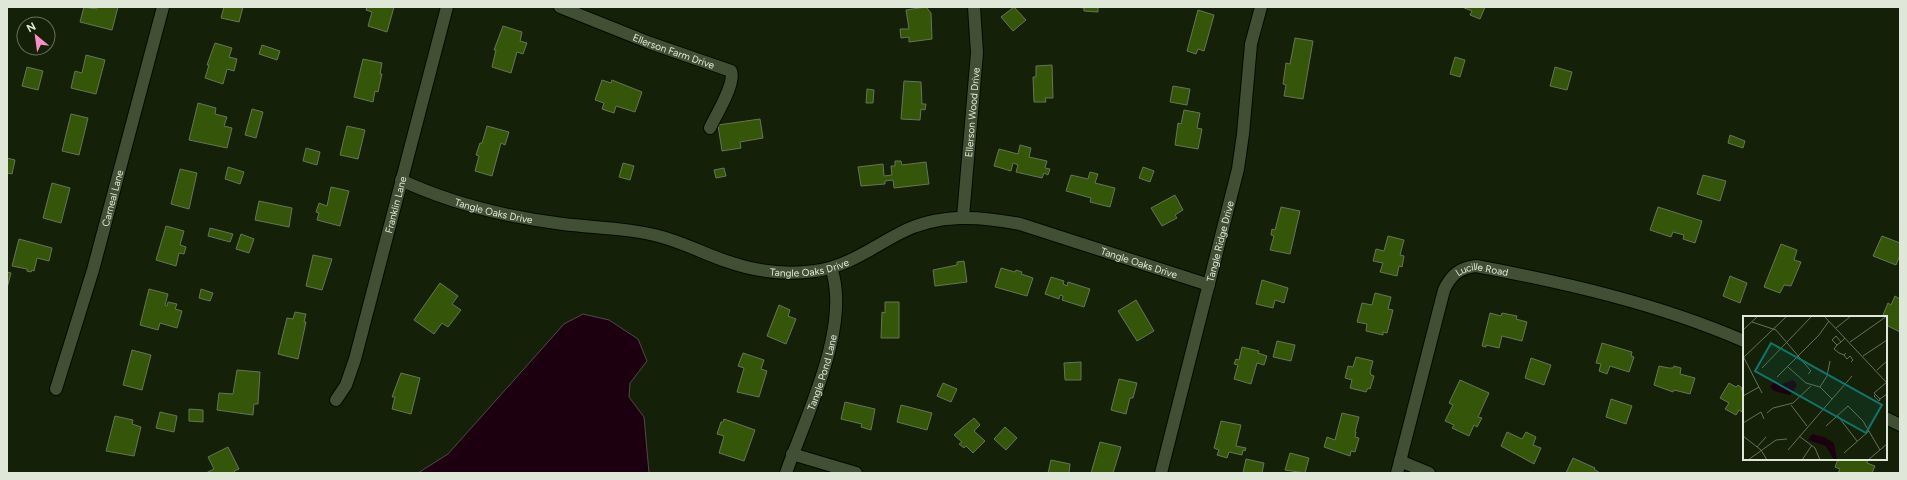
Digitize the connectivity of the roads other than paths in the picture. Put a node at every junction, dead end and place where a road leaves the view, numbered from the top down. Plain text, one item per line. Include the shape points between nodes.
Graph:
1 (163, 7) edge
2 (447, 7) edge
3 (560, 7) edge
4 (974, 7) edge
5 (1261, 7) edge
6 (710, 128) dead end
7 (401, 180) junction
8 (963, 217) junction
9 (831, 268) junction
10 (1210, 285) junction
11 (1743, 341) edge
12 (56, 389) dead end
13 (336, 400) dead end
14 (1887, 419) edge
15 (1900, 426) edge
16 (792, 454) junction
17 (1400, 461) junction
18 (786, 473) edge
19 (856, 473) edge
20 (1161, 473) edge
21 (1397, 473) edge
22 (1429, 473) edge

1 - 12 street, Carneal Lane via 93,270
2 - 7 street, Franklin Lane
3 - 6 street, Ellerson Farm Drive via 650,43 731,71 733,76 730,86
4 - 8 street, Ellerson Wood Drive via 977,53
5 - 10 street, Tangle Ridge Drive via 1251,44 1238,170
7 - 9 street, Tangle Oaks Drive via 464,205 562,224 634,231 663,237 727,262 757,269 783,272
7 - 13 street, Franklin Lane via 355,359 346,385
8 - 9 street, Tangle Oaks Drive via 922,223
8 - 10 street, Tangle Oaks Drive via 1020,224
9 - 16 street, Tangle Pond Lane via 836,288 833,332 826,363
10 - 20 street, Tangle Ridge Drive
11 - 17 street, Lucille Road via 1689,320 1592,290 1476,266 1466,267 1449,279 1444,290
14 - 15 street
16 - 18 street, Tangle Pond Lane
16 - 19 street
17 - 21 street, Lucille Road
17 - 22 street

